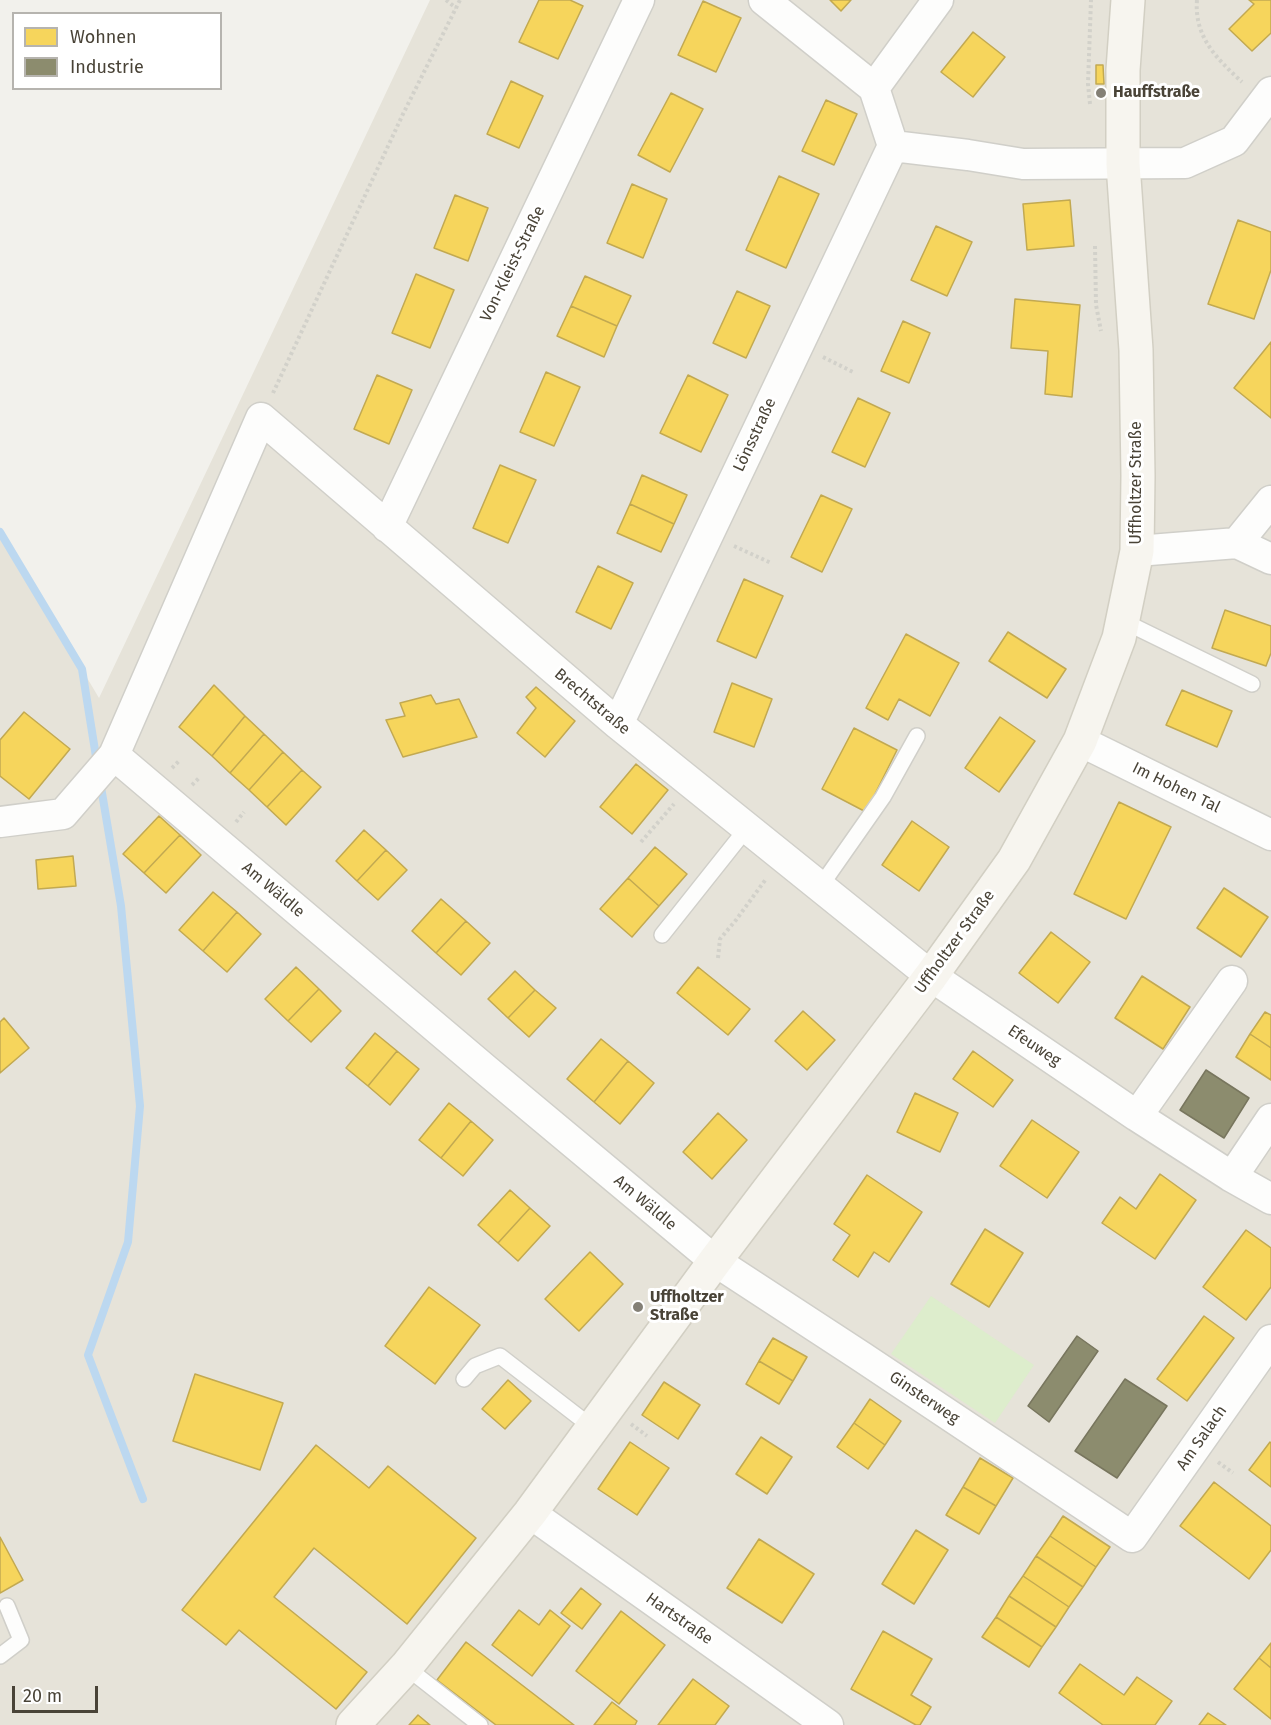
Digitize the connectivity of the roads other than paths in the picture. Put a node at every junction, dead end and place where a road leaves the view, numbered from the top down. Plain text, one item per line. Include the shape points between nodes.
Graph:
1 (639, 0) edge
2 (764, 0) edge
3 (938, 0) edge
4 (1128, 0) edge
5 (874, 88) junction
6 (1268, 96) edge
7 (893, 146) junction
8 (1123, 164) junction
9 (1271, 501) edge
10 (387, 527) junction
11 (1237, 543) junction
12 (1137, 551) junction
13 (1271, 559) edge
14 (1123, 621) junction
15 (1252, 684) dead end
16 (618, 724) junction
17 (917, 736) dead end
18 (1080, 741) junction
19 (114, 755) junction
20 (0, 822) edge
21 (747, 828) junction
22 (1271, 835) edge
23 (820, 886) junction
24 (662, 936) dead end
25 (931, 976) junction
26 (1232, 981) dead end
27 (1137, 1116) junction
28 (1271, 1119) edge
29 (1232, 1177) junction
30 (1271, 1198) edge
31 (715, 1261) junction
32 (1271, 1340) edge
33 (464, 1378) dead end
34 (593, 1428) junction
35 (530, 1513) junction
36 (1132, 1537) joint
37 (7, 1606) dead end
38 (0, 1656) edge
39 (406, 1667) junction
40 (353, 1725) edge
41 (480, 1725) edge
42 (828, 1725) edge

1 - 10 street, Von-Kleist-Straße
2 - 5 street
3 - 5 street
4 - 8 street, Uffholtzer Straße
5 - 7 street
6 - 8 street via 1234,141 1185,163
7 - 8 street via 1023,164
7 - 16 street, Lönsstraße
8 - 12 street, Uffholtzer Straße via 1136,350
9 - 11 street
10 - 16 street, Brechtstraße
10 - 19 street, Brechtstraße via 261,418
11 - 12 street
11 - 13 street
12 - 14 street, Uffholtzer Straße
14 - 15 lane
14 - 18 street, Uffholtzer Straße
16 - 21 street, Brechtstraße
17 - 23 lane via 883,797
18 - 22 street, Im Hohen Tal
18 - 25 street, Uffholtzer Straße via 1014,860
19 - 20 street via 63,814
19 - 31 street, Am Wäldle
21 - 23 street, Brechtstraße
21 - 24 lane
23 - 25 street, Brechtstraße
25 - 27 street, Efeuweg
25 - 31 street, Uffholtzer Straße
26 - 27 street
27 - 29 street, Efeuweg
28 - 29 street
29 - 30 street, Efeuweg
31 - 34 street, Uffholtzer Straße
31 - 36 street, Ginsterweg
32 - 36 street, Am Salach
33 - 34 lane via 475,1366 501,1356
34 - 35 street, Uffholtzer Straße
35 - 39 street, Uffholtzer Straße
35 - 42 street, Hartstraße
37 - 38 lane via 21,1640
39 - 40 street, Uffholtzer Straße
39 - 41 lane

